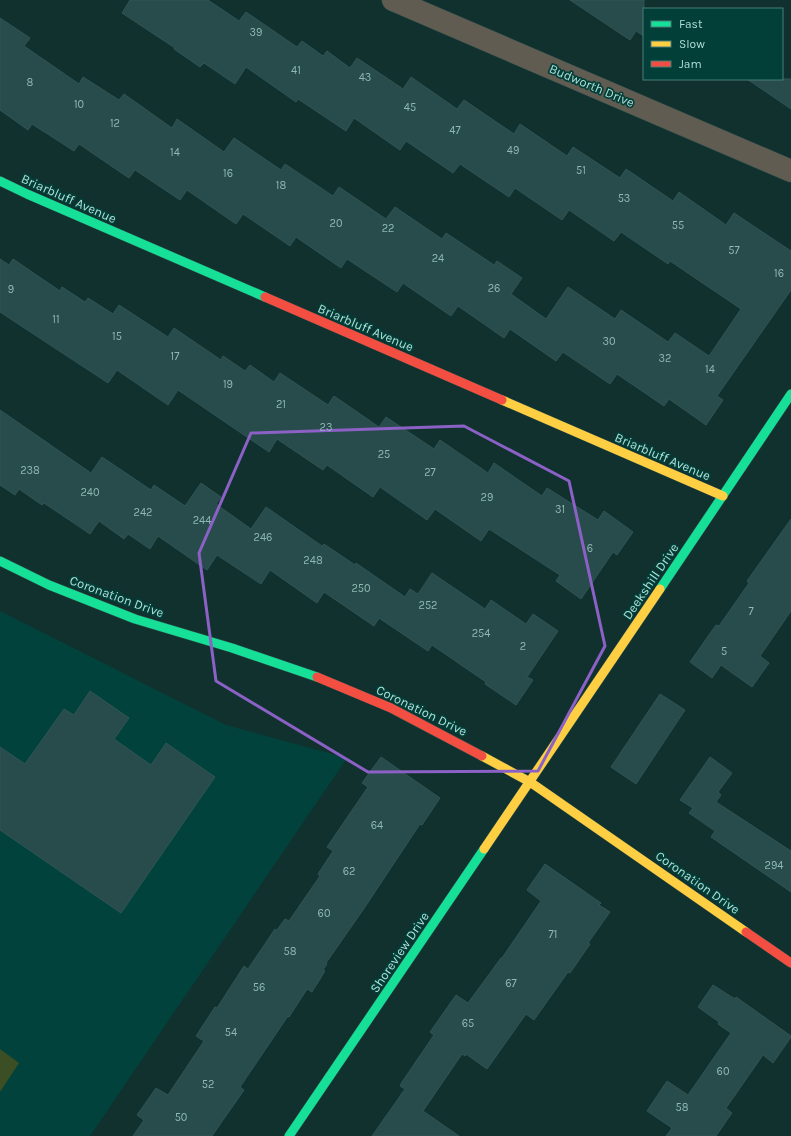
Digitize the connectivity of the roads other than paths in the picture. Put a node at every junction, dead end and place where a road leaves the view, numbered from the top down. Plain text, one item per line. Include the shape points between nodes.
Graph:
1 (393, 0) edge
2 (791, 171) edge
3 (0, 181) edge
4 (791, 394) edge
5 (723, 496) junction
6 (0, 561) edge
7 (530, 782) junction
8 (791, 963) edge
9 (289, 1136) edge

1 - 2 street, Budworth Drive
3 - 5 street, Briarbluff Avenue
4 - 5 street, Deekshill Drive
5 - 7 street, Deekshill Drive
6 - 7 street, Coronation Drive via 49,584 135,618 312,675 391,708
7 - 8 street, Coronation Drive
7 - 9 street, Shoreview Drive

